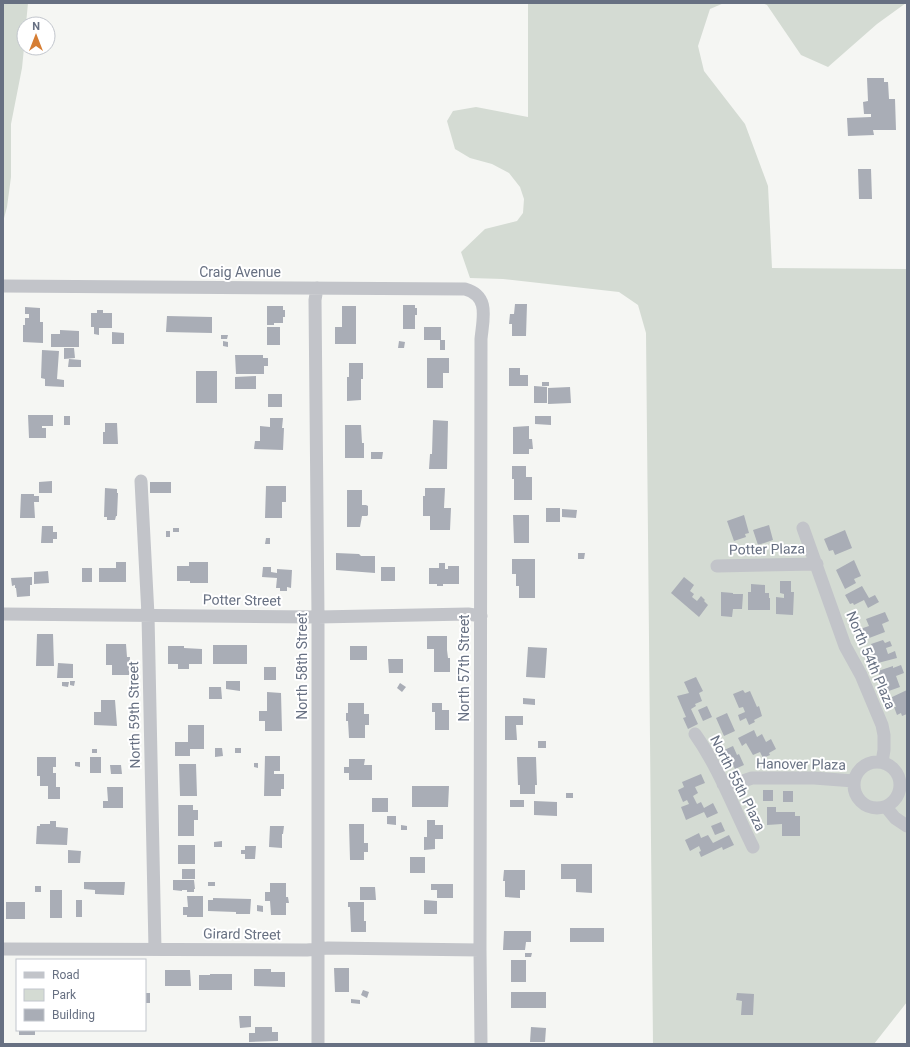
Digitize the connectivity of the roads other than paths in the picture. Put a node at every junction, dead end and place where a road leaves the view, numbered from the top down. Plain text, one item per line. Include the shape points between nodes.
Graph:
1 (3, 286) edge
2 (317, 288) junction
3 (476, 294) joint
4 (141, 481) dead end
5 (803, 528) dead end
6 (817, 564) junction
7 (717, 566) dead end
8 (3, 614) edge
9 (148, 615) junction
10 (480, 616) junction
11 (318, 617) junction
12 (695, 734) dead end
13 (882, 762) junction
14 (854, 781) junction
15 (723, 784) junction
16 (900, 791) junction
17 (907, 802) edge
18 (886, 807) junction
19 (907, 826) edge
20 (753, 847) dead end
21 (3, 949) edge
22 (155, 949) junction
23 (318, 949) junction
24 (480, 950) junction
25 (318, 1044) edge
26 (481, 1044) edge

1 - 2 street, Craig Avenue
2 - 3 street, Craig Avenue via 465,289
2 - 11 street, North 58th Street via 315,300
3 - 10 street, North 57th Street via 483,307
4 - 9 street, North 59th Street
5 - 6 street, North 54th Plaza
6 - 7 street, Potter Plaza
6 - 13 street, North 54th Plaza via 845,646 861,675 882,725
8 - 9 street, Potter Street
9 - 11 street, Potter Street
9 - 22 street, North 59th Street
10 - 11 street, Potter Street via 468,614
10 - 24 street, North 57th Street
11 - 23 street, North 58th Street
12 - 15 street, North 55th Plaza
13 - 14 street via 876,761 862,767
13 - 16 street via 890,765 900,776
14 - 15 street, Hanover Plaza via 752,778
14 - 18 street via 854,789 862,803 870,807
15 - 20 street, North 55th Plaza
16 - 17 street
16 - 18 street via 897,798
18 - 19 street via 895,818
21 - 22 street, Girard Street
22 - 23 street, Girard Street
23 - 24 street, Girard Street
23 - 25 street, North 58th Street
24 - 26 street, North 57th Street

